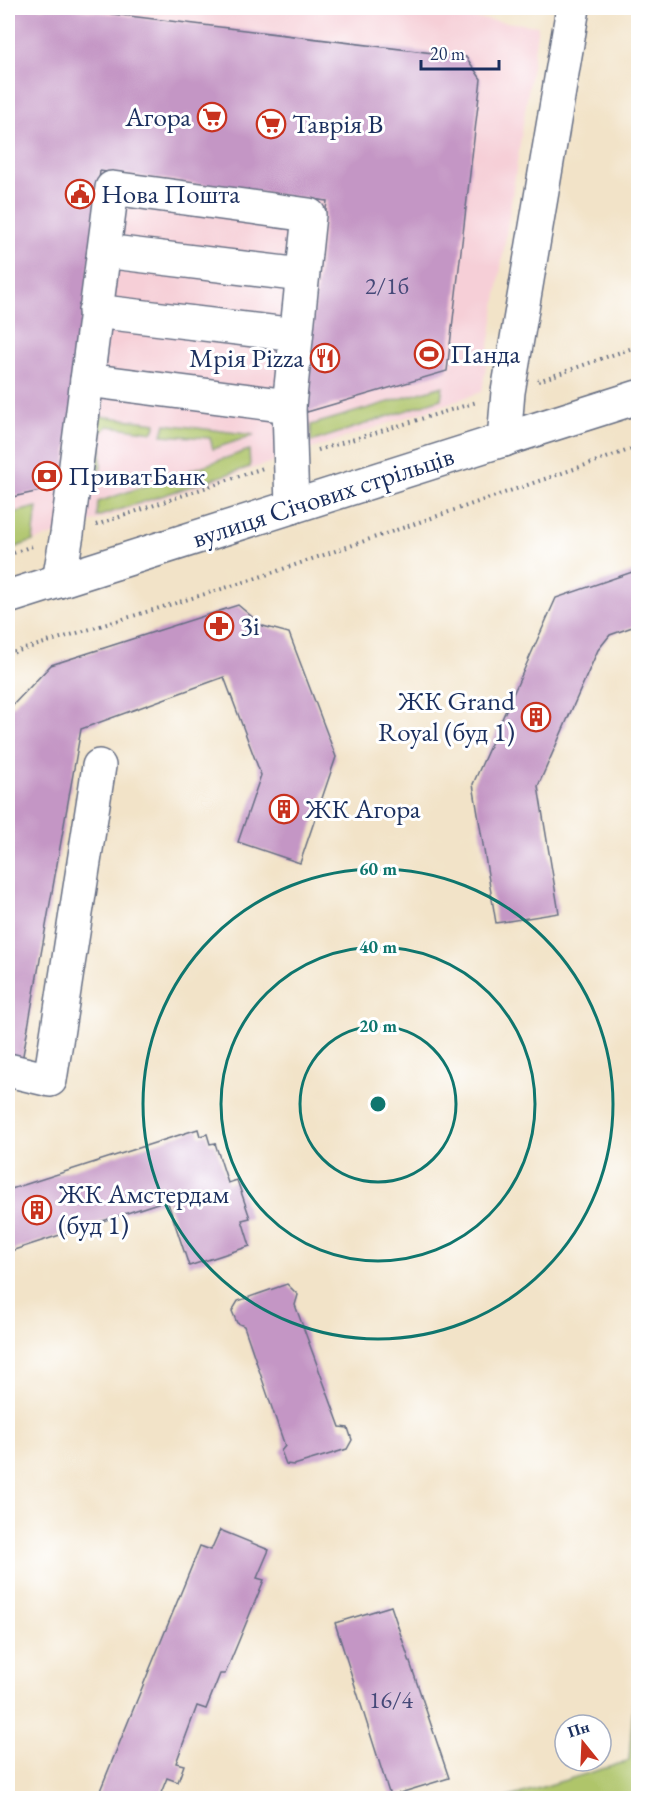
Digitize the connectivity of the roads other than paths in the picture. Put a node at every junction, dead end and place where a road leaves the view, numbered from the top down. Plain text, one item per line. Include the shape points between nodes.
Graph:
1 (573, 8) edge
2 (104, 251) junction
3 (303, 275) junction
4 (95, 311) junction
5 (296, 335) junction
6 (87, 380) junction
7 (639, 397) edge
8 (289, 406) junction
9 (504, 440) junction
10 (292, 507) junction
11 (59, 581) junction
12 (8, 597) edge
13 (99, 766) dead end
14 (8, 1070) edge

1 - 9 street via 508,392
2 - 3 street
2 - 3 street via 111,188 309,215
2 - 4 street
3 - 5 street
4 - 5 street
4 - 6 street
5 - 8 street
6 - 8 street
6 - 11 street
7 - 9 street, вулиця Січових стрільців
8 - 10 street
9 - 10 street, вулиця Січових стрільців
10 - 11 street, вулиця Січових стрільців
11 - 12 street, вулиця Січових стрільців
13 - 14 street via 50,1080

